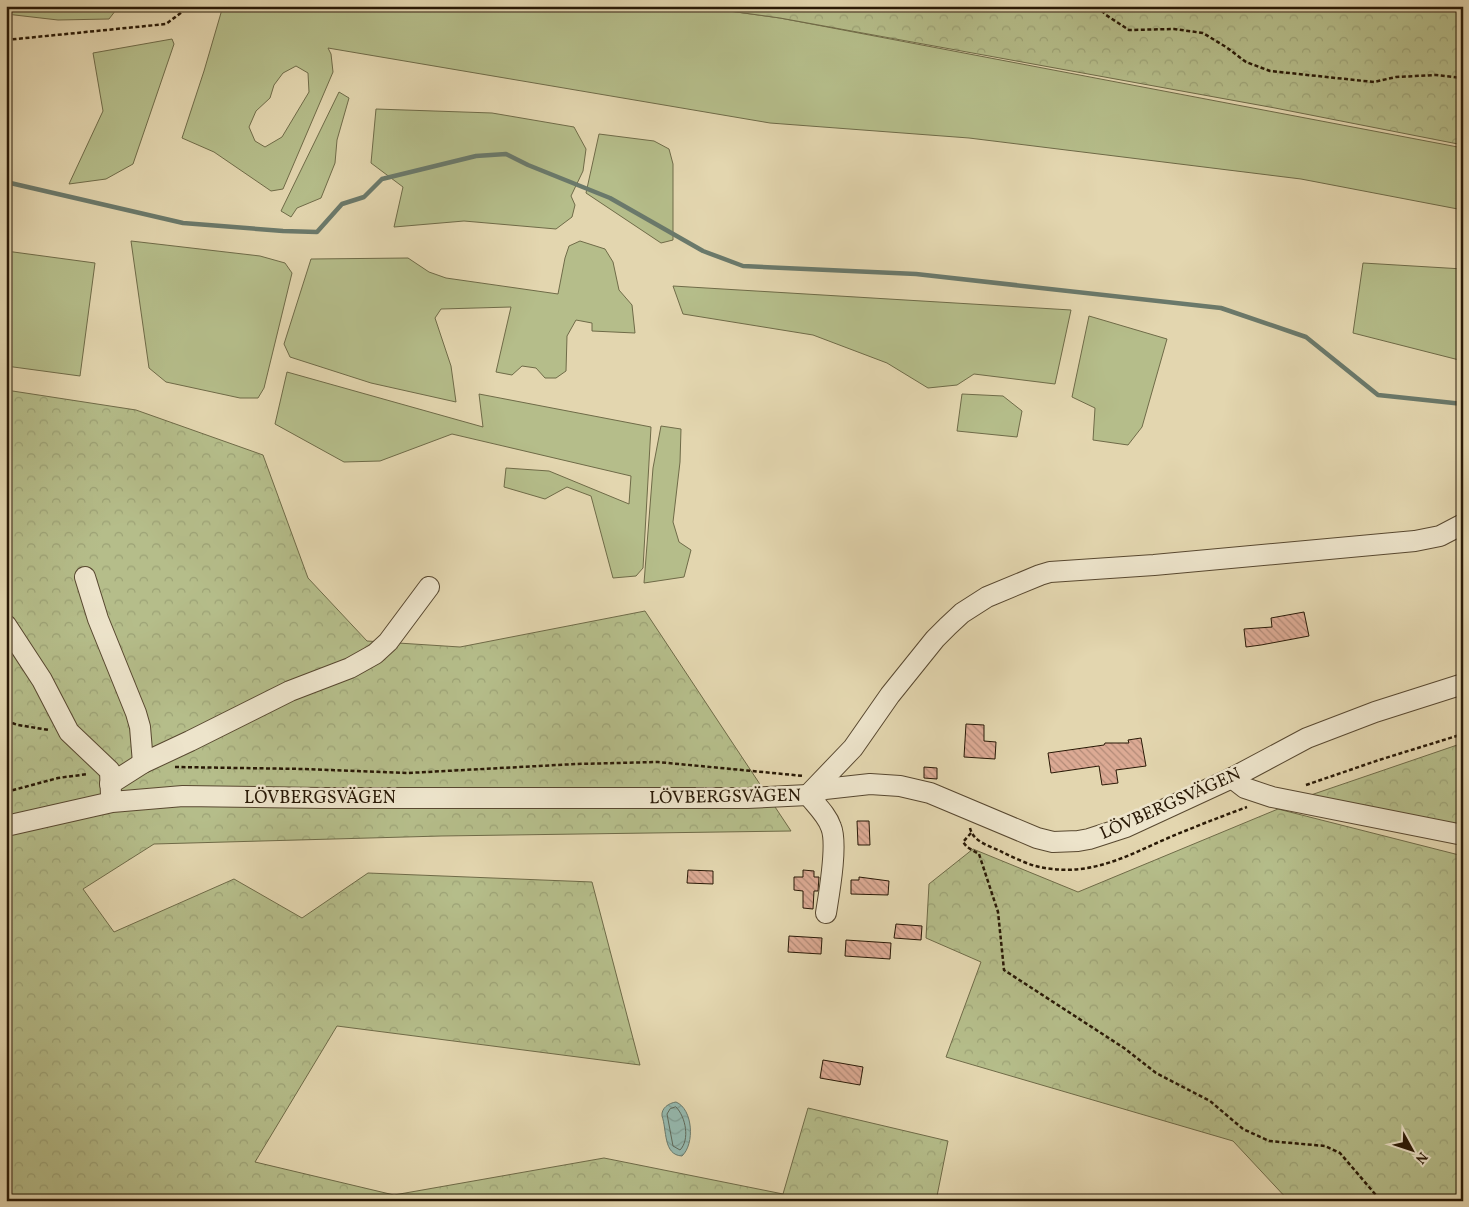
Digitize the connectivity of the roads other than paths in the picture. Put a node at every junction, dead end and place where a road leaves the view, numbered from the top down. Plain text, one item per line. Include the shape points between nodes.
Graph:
1 (1463, 524) edge
2 (84, 578) dead end
3 (429, 587) dead end
4 (6, 625) edge
5 (1463, 684) edge
6 (143, 763) junction
7 (1232, 778) junction
8 (111, 786) junction
9 (808, 796) junction
10 (6, 826) edge
11 (1463, 835) edge
12 (826, 913) dead end

1 - 9 street via 1440,536 1415,541 1050,572 986,597 962,613 935,639 890,695 854,748
2 - 6 street via 136,713
3 - 6 street via 388,642 375,654 350,668 290,691
4 - 8 street via 42,680 64,724
5 - 7 street, LÖVBERGSVÄGEN via 1307,738
6 - 8 street
7 - 9 street, LÖVBERGSVÄGEN via 1126,827 1089,839 1064,842 1037,838 930,793 900,786 870,784 825,789
7 - 11 street via 1245,788 1272,797
8 - 9 street, LÖVBERGSVÄGEN via 183,796
8 - 10 street, LÖVBERGSVÄGEN
9 - 12 street via 832,829 832,872

